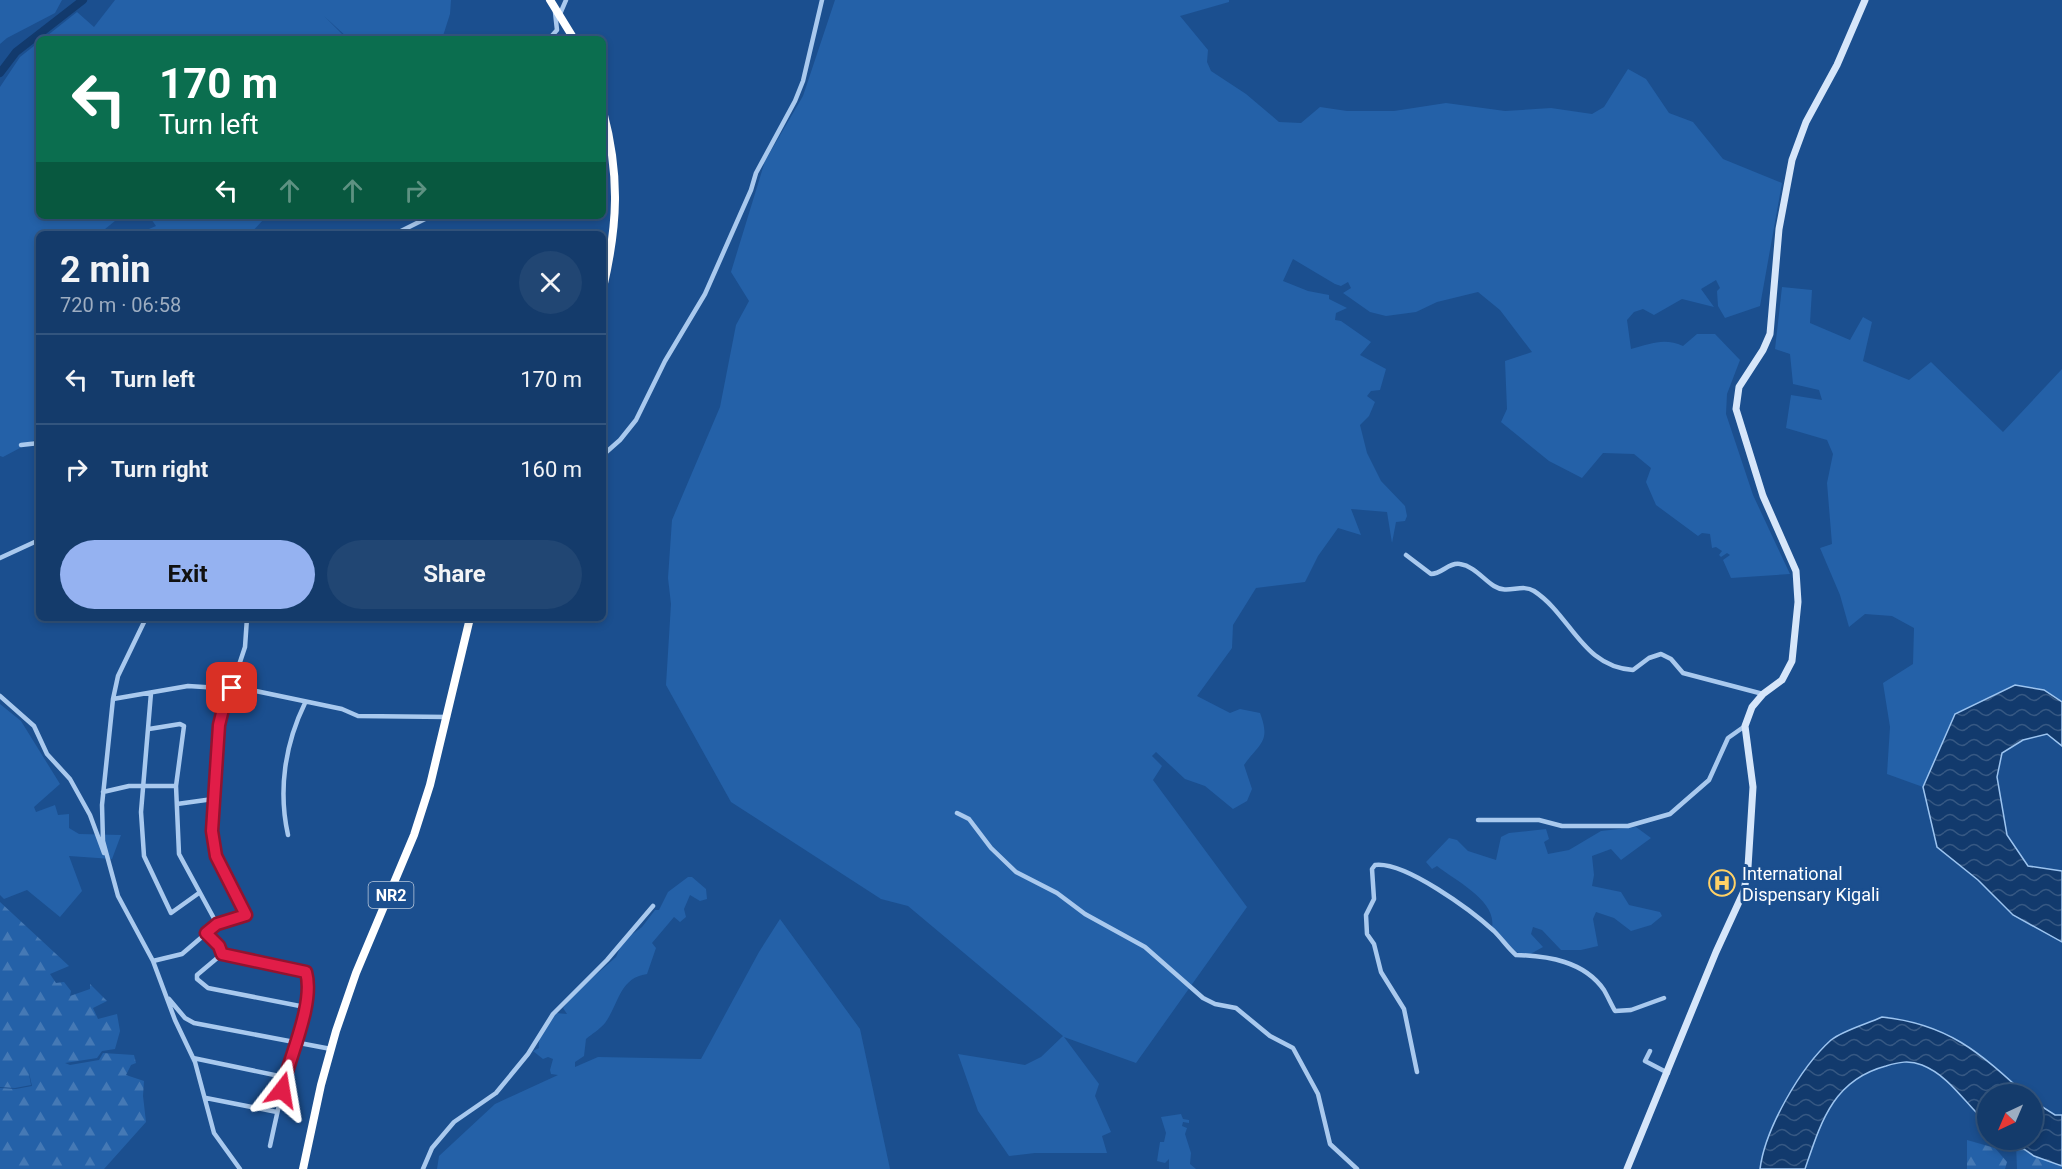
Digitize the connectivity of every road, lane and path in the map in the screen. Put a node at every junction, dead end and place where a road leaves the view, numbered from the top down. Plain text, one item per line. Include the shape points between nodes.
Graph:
1 (566, 0) edge
2 (822, 0) edge
3 (1865, 0) edge
4 (552, 3) edge
5 (560, 14) junction
6 (552, 36) edge
7 (572, 36) edge
8 (606, 129) edge
9 (425, 219) edge
10 (401, 231) edge
11 (606, 275) edge
12 (36, 443) edge
13 (21, 445) dead end
14 (606, 452) edge
15 (36, 541) edge
16 (1406, 555) dead end
17 (0, 558) edge
18 (144, 621) edge
19 (248, 621) edge
20 (469, 621) edge
21 (232, 688) junction
22 (151, 693) junction
23 (1763, 694) junction
24 (0, 696) edge
25 (113, 699) junction
26 (305, 703) junction
27 (448, 717) junction
28 (1745, 726) junction
29 (149, 729) junction
30 (143, 786) junction
31 (176, 786) junction
32 (103, 792) junction
33 (213, 799) junction
34 (177, 804) junction
35 (957, 813) dead end
36 (1478, 820) dead end
37 (288, 835) dead end
38 (106, 858) junction
39 (199, 892) junction
40 (654, 906) dead end
41 (217, 924) junction
42 (206, 933) junction
43 (222, 954) junction
44 (153, 962) junction
45 (165, 995) junction
46 (1664, 998) dead end
47 (305, 1007) junction
48 (294, 1041) junction
49 (330, 1049) junction
50 (1650, 1051) dead end
51 (193, 1058) junction
52 (1417, 1072) dead end
53 (1668, 1073) junction
54 (284, 1077) junction
55 (206, 1098) junction
56 (277, 1112) junction
57 (270, 1146) dead end
58 (240, 1169) edge
59 (303, 1169) edge
60 (423, 1169) edge
61 (1357, 1169) edge
62 (1627, 1169) edge

1 - 5 street
2 - 14 street via 803,81 756,173 724,254 636,420
3 - 23 main road via 1837,65 1798,139 1779,229 1770,334 1743,378 1736,399 1740,429 1763,496 1790,554 1797,582 1792,661 1782,680
4 - 5 highway
4 - 6 street via 557,30
5 - 7 highway
8 - 11 highway via 616,212
9 - 10 street
12 - 13 street
15 - 17 street
16 - 23 street via 1431,574 1452,564 1464,564 1501,590 1523,587 1533,591 1585,647 1606,663 1633,670 1661,654 1683,673
18 - 25 street via 122,666
19 - 21 street via 245,647
20 - 27 highway, NR2
21 - 22 street via 188,686
21 - 26 street
21 - 33 street via 219,725
22 - 25 street
22 - 29 street
23 - 28 main road via 1752,707
24 - 38 street via 34,726 47,753 70,779 90,815
25 - 32 street
26 - 27 street via 358,716
26 - 37 street via 293,728 286,758 284,800
27 - 49 highway, NR2 via 414,835 356,973
28 - 36 street via 1728,738 1709,780 1670,814 1628,826
28 - 53 main road via 1753,787 1744,891
29 - 30 street
29 - 31 street via 184,726
30 - 31 street
30 - 32 street
30 - 39 street via 144,856 171,913
31 - 34 street
32 - 38 street
33 - 34 street
33 - 41 street via 214,849 246,915
34 - 39 street via 179,854
35 - 61 street via 974,823 991,848 1016,872 1145,947 1203,998 1236,1008 1270,1036 1293,1048 1318,1094 1330,1144
38 - 44 street via 125,912
39 - 41 street
40 - 60 street via 553,1014 528,1054 496,1093 454,1122 432,1148
41 - 42 street
42 - 43 street
42 - 44 street via 182,954
43 - 47 street via 306,972 309,983
43 - 47 street via 197,975 197,980 208,988
44 - 45 street
45 - 48 street via 184,1018 194,1023
45 - 51 street
46 - 52 street via 1631,1010 1615,1011 1600,985 1580,969 1546,956 1516,956 1494,932 1421,878 1390,865 1375,865 1374,899 1366,915 1367,934 1374,944 1381,972 1404,1009
47 - 48 street
48 - 49 street
48 - 54 street
49 - 59 highway, NR2
50 - 53 street via 1645,1061
51 - 54 street
51 - 55 street
53 - 62 main road
54 - 56 street
55 - 56 street
55 - 58 street via 214,1133
56 - 57 street

